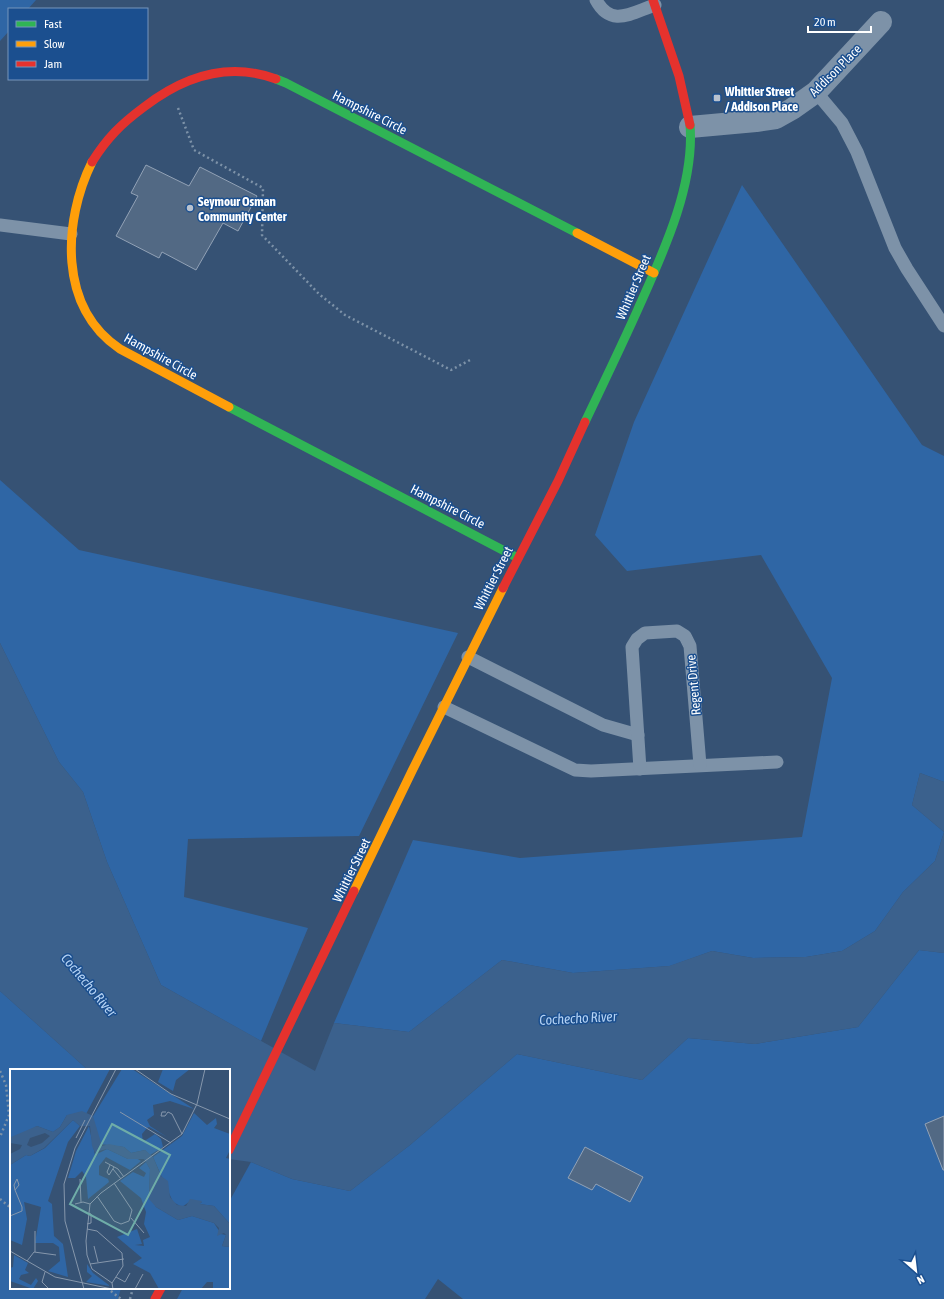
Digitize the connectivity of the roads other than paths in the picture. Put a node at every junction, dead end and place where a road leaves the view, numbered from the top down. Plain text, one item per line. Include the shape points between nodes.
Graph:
1 (597, 1) edge
2 (654, 2) edge
3 (881, 22) dead end
4 (816, 92) junction
5 (690, 127) junction
6 (0, 226) edge
7 (71, 234) junction
8 (654, 273) junction
9 (944, 326) edge
10 (518, 558) junction
11 (468, 657) junction
12 (444, 707) junction
13 (638, 735) junction
14 (777, 762) dead end
15 (700, 765) junction
16 (640, 768) junction
17 (230, 1148) edge
18 (160, 1289) edge
19 (155, 1299) edge

1 - 2 lane via 606,14 619,18
2 - 5 street, Whittier Street via 679,76
3 - 4 street, Addison Place
4 - 5 street, Addison Place via 776,118
4 - 9 lane via 842,123 857,152 895,248
5 - 8 street, Whittier Street via 689,157 684,185 675,218
6 - 7 lane
7 - 8 street, Hampshire Circle via 82,180 110,135 158,96 187,80 212,73 236,72 262,74 286,83
7 - 10 street, Hampshire Circle via 73,276 79,297 88,316 112,344
8 - 10 street, Whittier Street via 558,481
10 - 11 street, Whittier Street
11 - 12 street, Whittier Street
11 - 13 lane via 603,725
12 - 16 lane via 575,770
12 - 17 street, Whittier Street
13 - 15 lane, Regent Drive via 632,647 645,633 677,631 685,636 690,646
13 - 16 lane, Regent Drive
14 - 15 lane
15 - 16 lane
18 - 19 street

